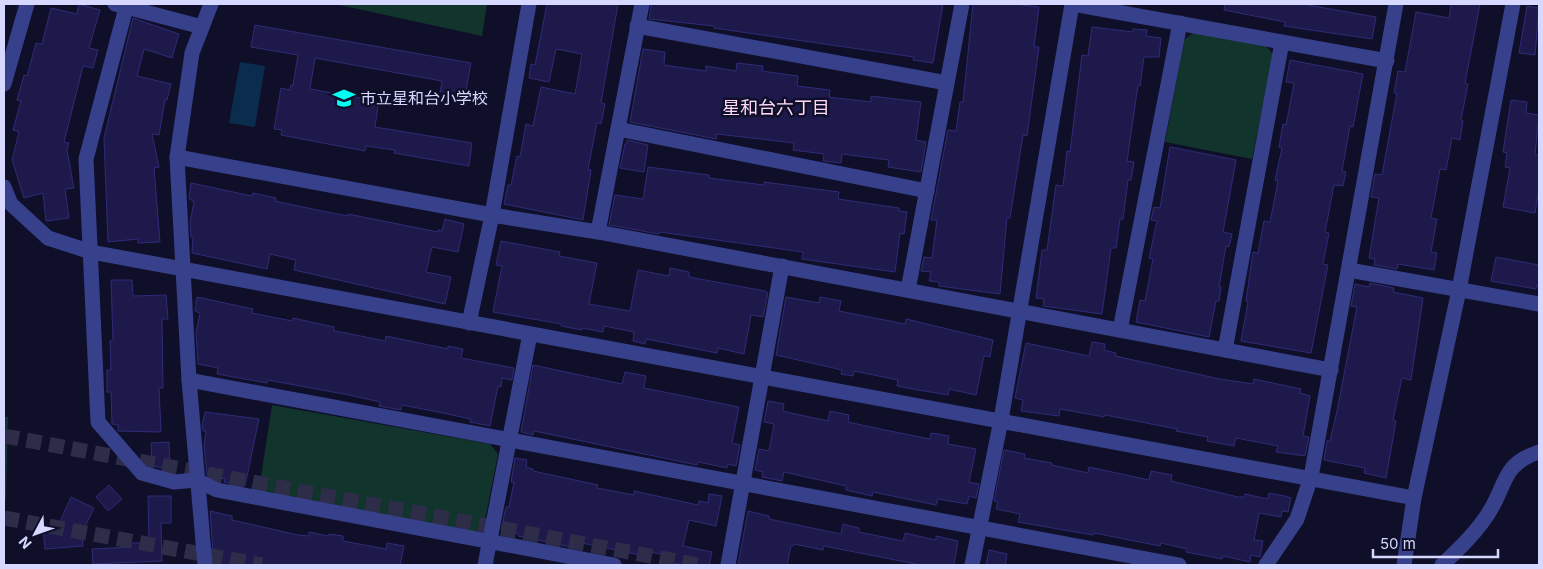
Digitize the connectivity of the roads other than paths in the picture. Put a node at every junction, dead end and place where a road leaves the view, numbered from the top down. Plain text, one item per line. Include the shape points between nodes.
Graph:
1 (26, 4) edge
2 (211, 4) edge
3 (529, 4) edge
4 (642, 4) edge
5 (962, 4) edge
6 (1073, 4) edge
7 (1396, 4) edge
8 (1512, 4) edge
9 (123, 5) edge
10 (1180, 23) junction
11 (638, 26) junction
12 (202, 27) junction
13 (1282, 42) junction
14 (1387, 61) junction
15 (4, 84) edge
16 (947, 84) junction
17 (618, 129) junction
18 (177, 157) junction
19 (4, 188) edge
20 (927, 191) junction
21 (492, 215) junction
22 (598, 232) junction
23 (91, 252) junction
24 (782, 266) junction
25 (182, 269) junction
26 (1349, 270) junction
27 (908, 290) junction
28 (1459, 290) junction
29 (1539, 304) edge
30 (1019, 311) junction
31 (469, 323) junction
32 (1120, 330) junction
33 (530, 334) junction
34 (1225, 350) junction
35 (1331, 370) junction
36 (762, 376) junction
37 (189, 380) junction
38 (1001, 420) junction
39 (508, 441) junction
40 (1539, 452) edge
41 (1311, 477) junction
42 (196, 480) junction
43 (744, 482) junction
44 (1414, 498) junction
45 (979, 528) junction
46 (490, 543) junction
47 (205, 565) edge
48 (485, 565) edge
49 (614, 565) edge
50 (728, 565) edge
51 (972, 565) edge
52 (1179, 565) edge
53 (1266, 565) edge
54 (1404, 565) edge
55 (1442, 565) edge

1 - 15 street
2 - 12 street
3 - 21 street
4 - 11 street
5 - 16 street
6 - 10 street
6 - 30 street
7 - 14 street
8 - 28 street
9 - 12 street
9 - 23 street via 86,159
10 - 13 street
10 - 32 street
11 - 16 street
11 - 17 street
12 - 18 street via 192,53
13 - 14 street
13 - 34 street
14 - 26 street
16 - 20 street
17 - 20 street
17 - 22 street
18 - 21 street
18 - 25 street
19 - 23 street via 11,204 48,238
20 - 27 street
21 - 22 street
21 - 31 street
22 - 24 street
23 - 25 street
23 - 42 street via 98,422 142,473 174,482
24 - 27 street
24 - 36 street
25 - 31 street
25 - 37 street
26 - 28 street
26 - 35 street
27 - 30 street
28 - 29 street
28 - 44 street
30 - 32 street
30 - 38 street
31 - 33 street
32 - 34 street
33 - 36 street
33 - 39 street
34 - 35 street
35 - 41 street
36 - 38 street
36 - 43 street
37 - 39 street
37 - 42 street
38 - 41 street
38 - 45 street
39 - 43 street
39 - 46 street
40 - 55 street via 1527,456 1505,475 1491,509
41 - 44 street
41 - 53 street via 1297,519
42 - 46 street via 217,490
42 - 47 street
43 - 45 street
43 - 50 street
44 - 54 street
45 - 51 street
45 - 52 street
46 - 48 street
46 - 49 street

